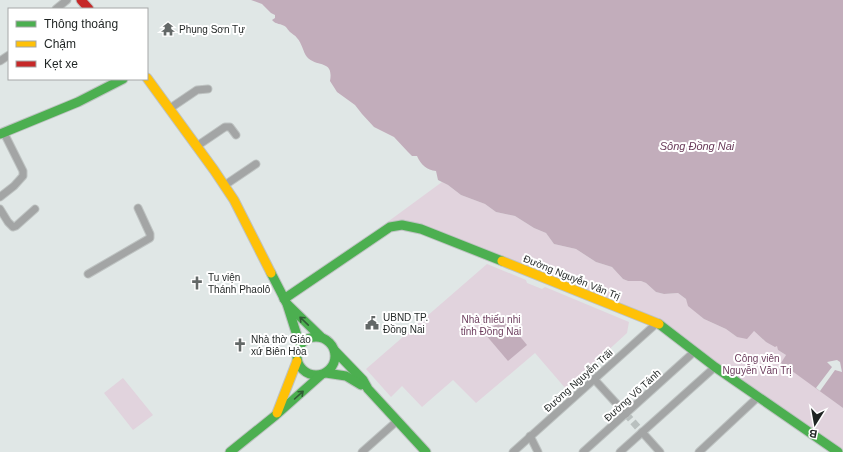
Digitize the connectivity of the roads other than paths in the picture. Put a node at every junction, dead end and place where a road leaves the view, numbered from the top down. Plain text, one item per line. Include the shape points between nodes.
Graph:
1 (67, 0) edge
2 (81, 0) edge
3 (57, 8) edge
4 (88, 8) edge
5 (148, 79) edge
6 (121, 80) edge
7 (208, 89) dead end
8 (169, 109) junction
9 (2, 134) edge
10 (236, 135) dead end
11 (197, 146) junction
12 (256, 164) dead end
13 (225, 185) junction
14 (0, 197) edge
15 (138, 208) dead end
16 (0, 209) edge
17 (35, 209) dead end
18 (88, 274) dead end
19 (286, 301) junction
20 (657, 323) junction
21 (321, 337) junction
22 (300, 345) junction
23 (335, 351) junction
24 (694, 352) junction
25 (297, 361) junction
26 (715, 367) junction
27 (323, 374) junction
28 (594, 379) junction
29 (368, 389) junction
30 (758, 397) junction
31 (276, 414) junction
32 (626, 414) junction
33 (397, 421) junction
34 (642, 432) junction
35 (530, 436) junction
36 (835, 451) edge
37 (230, 452) edge
38 (362, 452) edge
39 (426, 452) edge
40 (513, 452) edge
41 (538, 452) edge
42 (583, 452) edge
43 (620, 452) edge
44 (660, 452) edge
45 (699, 452) edge

1 - 3 street
2 - 4 main road
5 - 8 main road
6 - 9 main road via 93,96
7 - 8 street via 196,90
8 - 11 main road
9 - 14 street via 23,171 23,176
10 - 11 street via 230,127 225,127
11 - 13 main road
12 - 13 street
13 - 19 main road
15 - 18 street via 150,238
16 - 17 street via 13,227
19 - 20 main road, Đường Nguyễn Văn Trị via 380,233 390,227 402,225 440,236
21 -> 19 main road
19 - 22 main road
20 - 24 main road, Đường Nguyễn Văn Trị
20 - 28 street, Đường Nguyễn Trãi
21 - 22 main road via 310,338
21 - 23 main road via 332,344
22 - 25 main road
23 - 27 main road via 336,357 331,369
23 - 29 main road via 363,380
24 - 26 main road, Đường Nguyễn Văn Trị
24 - 32 street, Đường Võ Tánh
25 - 27 main road via 306,373 316,376
25 - 31 main road
26 - 30 main road, Đường Nguyễn Văn Trị
26 - 34 street
27 - 29 main road via 346,376
31 -> 27 main road
28 - 32 street
28 - 35 street, Đường Nguyễn Trãi
29 - 33 main road
30 - 36 main road, Đường Nguyễn Văn Trị
30 - 45 street
31 - 37 main road
32 - 42 street, Đường Võ Tánh
33 - 38 street
33 - 39 main road
34 - 43 street
34 - 44 street
35 - 40 street, Đường Nguyễn Trãi
35 - 41 street

